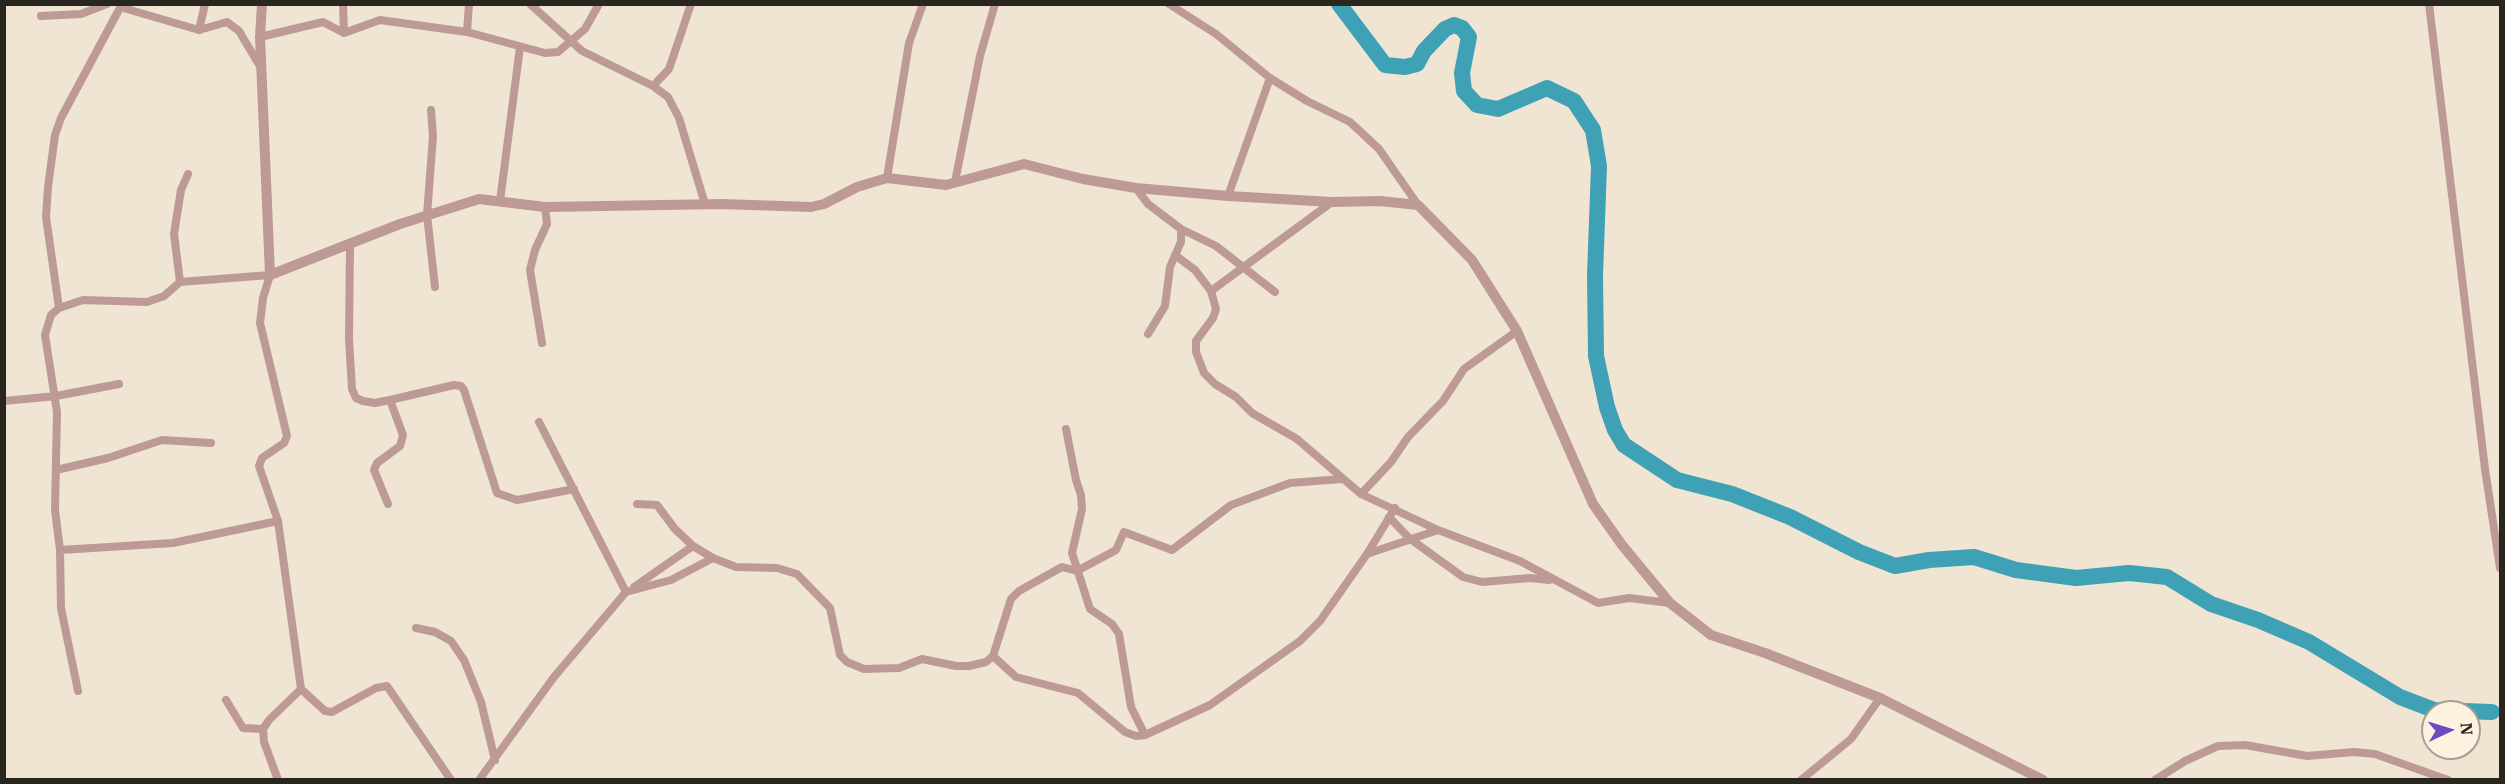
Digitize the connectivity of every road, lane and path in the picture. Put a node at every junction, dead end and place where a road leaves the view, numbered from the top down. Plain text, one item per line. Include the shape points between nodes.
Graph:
1 (107, 4) edge
2 (205, 4) edge
3 (262, 4) edge
4 (343, 4) edge
5 (469, 4) edge
6 (530, 4) edge
7 (599, 4) edge
8 (691, 4) edge
9 (923, 4) edge
10 (995, 4) edge
11 (1169, 4) edge
12 (2429, 4) edge
13 (121, 6) edge
14 (41, 16) dead end
15 (199, 30) junction
16 (344, 33) junction
17 (467, 33) junction
18 (260, 37) junction
19 (572, 42) junction
20 (520, 47) junction
21 (261, 69) junction
22 (1269, 78) junction
23 (653, 86) junction
24 (431, 110) dead end
25 (189, 174) dead end
26 (888, 178) junction
27 (955, 182) junction
28 (1136, 188) junction
29 (1228, 196) junction
30 (500, 201) junction
31 (1332, 202) junction
32 (705, 204) junction
33 (1418, 205) junction
34 (546, 207) junction
35 (427, 215) junction
36 (1181, 229) junction
37 (350, 244) junction
38 (1175, 255) junction
39 (1241, 268) junction
40 (270, 275) junction
41 (180, 282) junction
42 (435, 287) dead end
43 (1212, 291) junction
44 (1275, 292) dead end
45 (58, 308) junction
46 (1518, 332) junction
47 (1148, 334) dead end
48 (542, 344) dead end
49 (119, 384) dead end
50 (56, 396) junction
51 (390, 400) junction
52 (4, 401) edge
53 (539, 422) dead end
54 (1066, 429) dead end
55 (211, 443) dead end
56 (56, 470) junction
57 (1342, 479) junction
58 (574, 489) junction
59 (1361, 494) junction
60 (388, 504) dead end
61 (637, 504) dead end
62 (1395, 508) junction
63 (1389, 518) junction
64 (278, 521) junction
65 (1438, 530) junction
66 (1409, 538) junction
67 (693, 546) junction
68 (60, 550) junction
69 (1367, 554) junction
70 (713, 558) junction
71 (2500, 568) edge
72 (1077, 571) junction
73 (1555, 581) junction
74 (629, 590) junction
75 (1670, 603) junction
76 (416, 628) dead end
77 (993, 656) junction
78 (302, 689) junction
79 (78, 691) dead end
80 (1880, 698) junction
81 (226, 700) dead end
82 (263, 729) junction
83 (1145, 735) junction
84 (495, 760) junction
85 (2159, 778) edge
86 (278, 780) edge
87 (451, 780) edge
88 (479, 780) edge
89 (1801, 780) edge
90 (2043, 780) edge
91 (2448, 780) edge

1 - 14 street via 81,14
2 - 15 street
3 - 18 street
4 - 16 street
5 - 17 street
6 - 19 street
7 - 19 street via 585,29
8 - 23 street via 669,69
9 - 26 street via 909,43
10 - 27 street via 980,56
11 - 22 street via 1216,34
12 - 71 street
13 - 15 street
13 - 45 street via 55,135 46,217
15 - 21 street via 227,21 232,24
16 - 17 street via 380,20
16 - 18 street via 323,22
17 - 20 street
18 - 21 street
19 - 20 street via 558,52
19 - 23 street via 596,60
20 - 30 street
21 - 40 street
22 - 29 street
22 - 33 street via 1350,122 1379,149
23 - 32 street via 675,107
24 - 35 street
25 - 41 street via 181,190 174,234
26 - 27 street via 931,184
26 - 32 street via 810,207
27 - 28 street via 1024,164
28 - 29 street
28 - 36 street via 1148,204
29 - 31 street
30 - 34 street
30 - 35 street via 479,199
31 - 33 street
31 - 39 street
32 - 34 street
33 - 46 street via 1472,260
34 - 48 street via 547,224 530,270
35 - 37 street
35 - 42 street
36 - 38 street
36 - 39 street via 1216,246
37 - 40 street
37 - 51 street via 352,389 356,398 363,401
38 - 43 street via 1195,270
38 - 47 street via 1165,306
39 - 43 street
39 - 44 street
40 - 41 street
40 - 64 street via 260,323 287,436 284,443 262,458 259,466
41 - 45 street via 164,296 147,302 83,300
43 - 57 street via 1216,309 1196,341 1204,373 1252,413 1297,439
45 - 50 street via 45,335
46 - 59 street via 1464,369 1443,401
46 - 75 street via 1593,504
49 - 50 street
50 - 52 street
50 - 56 street
51 - 58 street via 461,386 497,493 517,500
51 - 60 street via 402,440 374,470
53 - 58 street
54 - 72 street via 1081,495 1082,509 1072,553
55 - 56 street via 162,440
56 - 68 street
57 - 59 street
57 - 72 street via 1290,483 1231,505 1172,550 1124,532 1116,550
58 - 74 street
59 - 62 street
61 - 67 street via 651,503 662,509
62 - 63 street
62 - 65 street
63 - 66 street
63 - 69 street
64 - 68 street via 173,543
64 - 78 street
65 - 66 street
65 - 73 street via 1520,561
66 - 69 street
66 - 73 street via 1463,577 1482,582 1530,578
67 - 70 street
67 - 74 street
68 - 79 street via 61,608
69 - 83 street via 1320,621 1300,641 1210,705
70 - 74 street via 671,580
70 - 77 street via 736,567 777,568 797,574 830,608 840,655 846,662 864,669 899,668 922,658 969,666
72 - 77 street via 1062,567 1018,591 1011,599
72 - 83 street via 1090,609 1112,624 1119,634 1131,707
73 - 75 street via 1598,603 1629,598
74 - 84 street via 554,677
75 - 80 street via 1712,635
76 - 84 street via 451,641 464,660 481,702
77 - 83 street via 1016,677 1078,693 1125,732
78 - 82 street
78 - 87 street via 325,711 332,712 387,686
80 - 89 street via 1851,739
80 - 90 street
81 - 82 street via 243,728
82 - 86 street
84 - 88 street
85 - 91 street via 2218,746 2245,745 2307,756 2375,754

